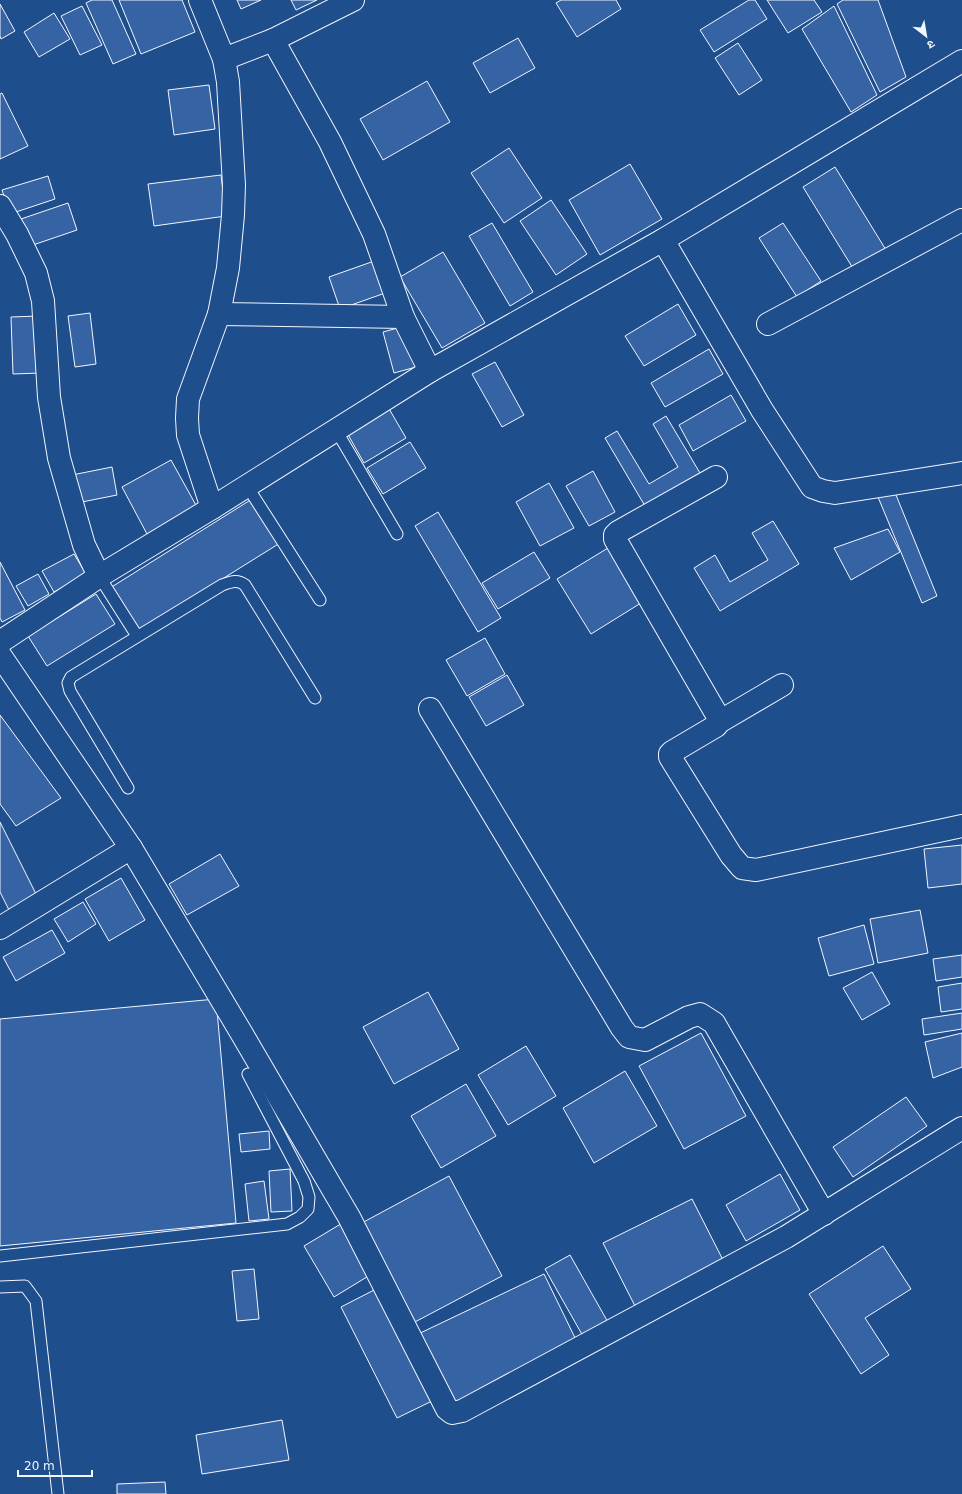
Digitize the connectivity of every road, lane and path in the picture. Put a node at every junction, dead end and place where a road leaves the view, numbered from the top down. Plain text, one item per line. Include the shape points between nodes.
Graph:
1 (200, 0) edge
2 (353, 0) edge
3 (273, 40) junction
4 (224, 59) junction
5 (962, 61) edge
6 (0, 206) edge
7 (962, 220) edge
8 (663, 240) junction
9 (219, 314) junction
10 (403, 317) junction
11 (768, 324) dead end
12 (430, 371) junction
13 (336, 430) junction
14 (962, 473) edge
15 (716, 477) dead end
16 (247, 486) junction
17 (212, 508) junction
18 (398, 534) dead end
19 (99, 576) junction
20 (320, 600) dead end
21 (137, 636) junction
22 (0, 642) edge
23 (0, 655) edge
24 (782, 685) dead end
25 (315, 698) dead end
26 (430, 709) dead end
27 (719, 722) junction
28 (128, 788) dead end
29 (962, 826) edge
30 (131, 848) junction
31 (0, 928) edge
32 (248, 1074) dead end
33 (962, 1128) edge
34 (824, 1214) junction
35 (0, 1256) edge
36 (0, 1287) edge
37 (58, 1494) edge

1 - 4 street
2 - 3 street
3 - 4 street
3 - 10 street via 330,142 374,234
4 - 9 street via 228,82 234,215 228,268
5 - 8 street
6 - 19 street via 17,234 38,280 43,301 49,397 59,458 84,545
7 - 11 street
8 - 12 street
8 - 14 street via 762,410 812,487 835,493
9 - 10 street
9 - 17 street via 188,399 187,418 188,435
10 - 12 street
12 - 13 street
13 - 16 street
13 - 18 lane
15 - 27 street via 618,532 614,539
16 - 17 street
16 - 20 lane
17 - 19 street
19 - 21 lane
19 - 22 street
21 - 25 lane via 222,585 240,581 245,585
21 - 28 lane via 71,677 68,683
23 - 30 street
24 - 27 street
26 - 34 street via 629,1038 645,1040 700,1014 714,1023
27 - 29 street via 672,752 670,757 731,855 742,868 756,870
30 - 31 street
30 - 34 street via 348,1217 447,1409 452,1413 462,1411 786,1237
32 - 35 lane via 304,1181 309,1197 308,1210 300,1217 287,1224
33 - 34 street
36 - 37 lane via 24,1286 36,1301

